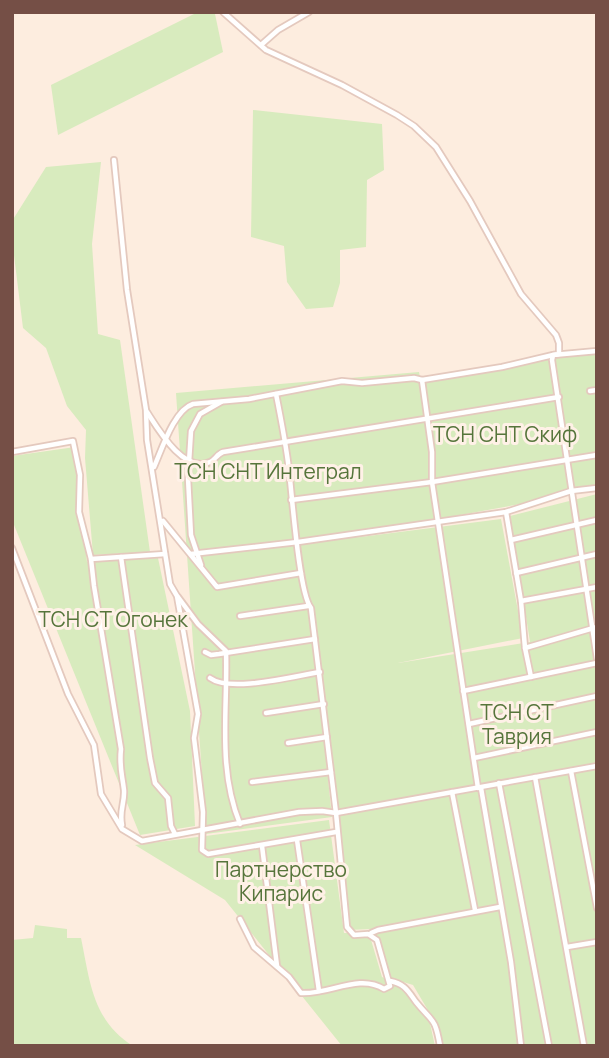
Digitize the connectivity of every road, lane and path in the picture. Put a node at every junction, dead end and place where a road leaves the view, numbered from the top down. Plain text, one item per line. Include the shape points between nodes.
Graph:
1 (223, 12) edge
2 (309, 12) edge
3 (261, 45) junction
4 (114, 160) dead end
5 (597, 351) edge
6 (553, 355) junction
7 (422, 380) junction
8 (597, 390) edge
9 (590, 391) dead end
10 (276, 394) junction
11 (559, 397) junction
12 (225, 400) junction
13 (146, 410) junction
14 (427, 417) junction
15 (166, 440) junction
16 (285, 441) junction
17 (12, 452) edge
18 (597, 455) edge
19 (190, 461) junction
20 (566, 461) junction
21 (153, 469) junction
22 (432, 482) junction
23 (597, 488) edge
24 (571, 491) junction
25 (291, 500) junction
26 (506, 512) junction
27 (162, 520) junction
28 (597, 520) edge
29 (439, 521) junction
30 (576, 524) junction
31 (511, 540) junction
32 (298, 542) junction
33 (12, 548) edge
34 (165, 554) junction
35 (194, 554) junction
36 (597, 554) edge
37 (121, 557) junction
38 (581, 557) junction
39 (91, 559) junction
40 (301, 573) junction
41 (516, 573) junction
42 (597, 587) edge
43 (586, 589) junction
44 (177, 596) junction
45 (521, 601) junction
46 (309, 605) junction
47 (240, 616) dead end
48 (594, 627) edge
49 (315, 639) junction
50 (525, 648) junction
51 (226, 651) junction
52 (205, 652) dead end
53 (597, 661) edge
54 (320, 672) junction
55 (531, 677) junction
56 (210, 678) dead end
57 (227, 683) junction
58 (463, 691) junction
59 (597, 696) edge
60 (324, 704) junction
61 (266, 713) dead end
62 (469, 724) junction
63 (597, 732) edge
64 (327, 737) junction
65 (288, 743) dead end
66 (474, 758) junction
67 (597, 766) edge
68 (571, 771) junction
69 (331, 772) junction
70 (535, 777) junction
71 (252, 782) dead end
72 (499, 783) junction
73 (480, 788) junction
74 (452, 792) junction
75 (336, 813) junction
76 (240, 824) junction
77 (122, 830) junction
78 (202, 831) junction
79 (336, 832) junction
80 (175, 834) junction
81 (297, 840) junction
82 (262, 846) junction
83 (500, 906) junction
84 (597, 908) edge
85 (475, 910) junction
86 (240, 919) dead end
87 (369, 934) junction
88 (597, 942) edge
89 (567, 947) junction
90 (277, 967) junction
91 (387, 981) junction
92 (319, 991) junction
93 (440, 1046) edge
94 (521, 1046) edge
95 (549, 1046) edge
96 (584, 1046) edge

1 - 3 street
2 - 3 street
3 - 6 street via 397,115 436,147 515,284 555,335 559,354
4 - 13 street via 127,290
5 - 6 street
6 - 7 street
6 - 11 street
7 - 10 street via 342,381
7 - 14 street
8 - 9 street
10 - 12 street
10 - 16 street
11 - 14 street
11 - 20 street
12 - 15 street via 187,405
12 - 19 street via 208,408 195,422
13 - 15 street
13 - 21 street
14 - 16 street
14 - 22 street
15 - 19 street
15 - 21 street
16 - 19 street via 223,452 210,462
16 - 25 street
17 - 39 street via 73,441 80,475 79,512
18 - 20 street
19 - 35 street
20 - 22 street
20 - 24 street
21 - 27 street
22 - 25 street
22 - 29 street
23 - 24 street
24 - 26 street
24 - 30 street
25 - 32 street
26 - 29 street
26 - 31 street
27 - 34 street
27 - 35 street
28 - 30 street
29 - 32 street
29 - 58 street
30 - 31 street
30 - 38 street
31 - 41 street
32 - 35 street
32 - 40 street
33 - 77 street via 93,746 101,794
34 - 37 street
34 - 44 street
35 - 40 street via 219,587
36 - 38 street
37 - 39 street
37 - 80 street via 150,758 156,783 168,798
38 - 41 street
38 - 43 street
39 - 77 street via 121,749
40 - 46 street
41 - 45 street
42 - 43 street
43 - 45 street
43 - 48 street
44 - 51 street
44 - 78 street via 198,714 194,738
45 - 50 street
46 - 47 street
46 - 49 street
48 - 50 street
48 - 53 street
49 - 51 street
49 - 54 street
50 - 55 street
51 - 52 street
51 - 57 street
53 - 55 street
54 - 57 street
54 - 60 street
55 - 58 street
56 - 57 street
57 - 76 street via 223,735 230,792
58 - 62 street
59 - 62 street
60 - 61 street
60 - 64 street
62 - 66 street
63 - 66 street
64 - 65 street
64 - 69 street
66 - 73 street
67 - 68 street
68 - 70 street
68 - 84 street
69 - 71 street
69 - 75 street
70 - 72 street
70 - 89 street
72 - 73 street
72 - 95 street
73 - 74 street
73 - 83 street
74 - 75 street
74 - 85 street
75 - 76 street via 299,812
75 - 79 street
76 - 78 street
77 - 80 street via 142,841
78 - 80 street
78 - 82 street via 206,854
79 - 81 street
79 - 87 street via 347,930 354,935
81 - 82 street
81 - 92 street
82 - 90 street
83 - 85 street
83 - 94 street
85 - 87 street
86 - 90 street via 254,947
87 - 91 street via 377,940
88 - 89 street
89 - 96 street
90 - 92 street via 301,993
91 - 92 street via 386,989 365,982
91 - 93 street via 403,985 431,1017

